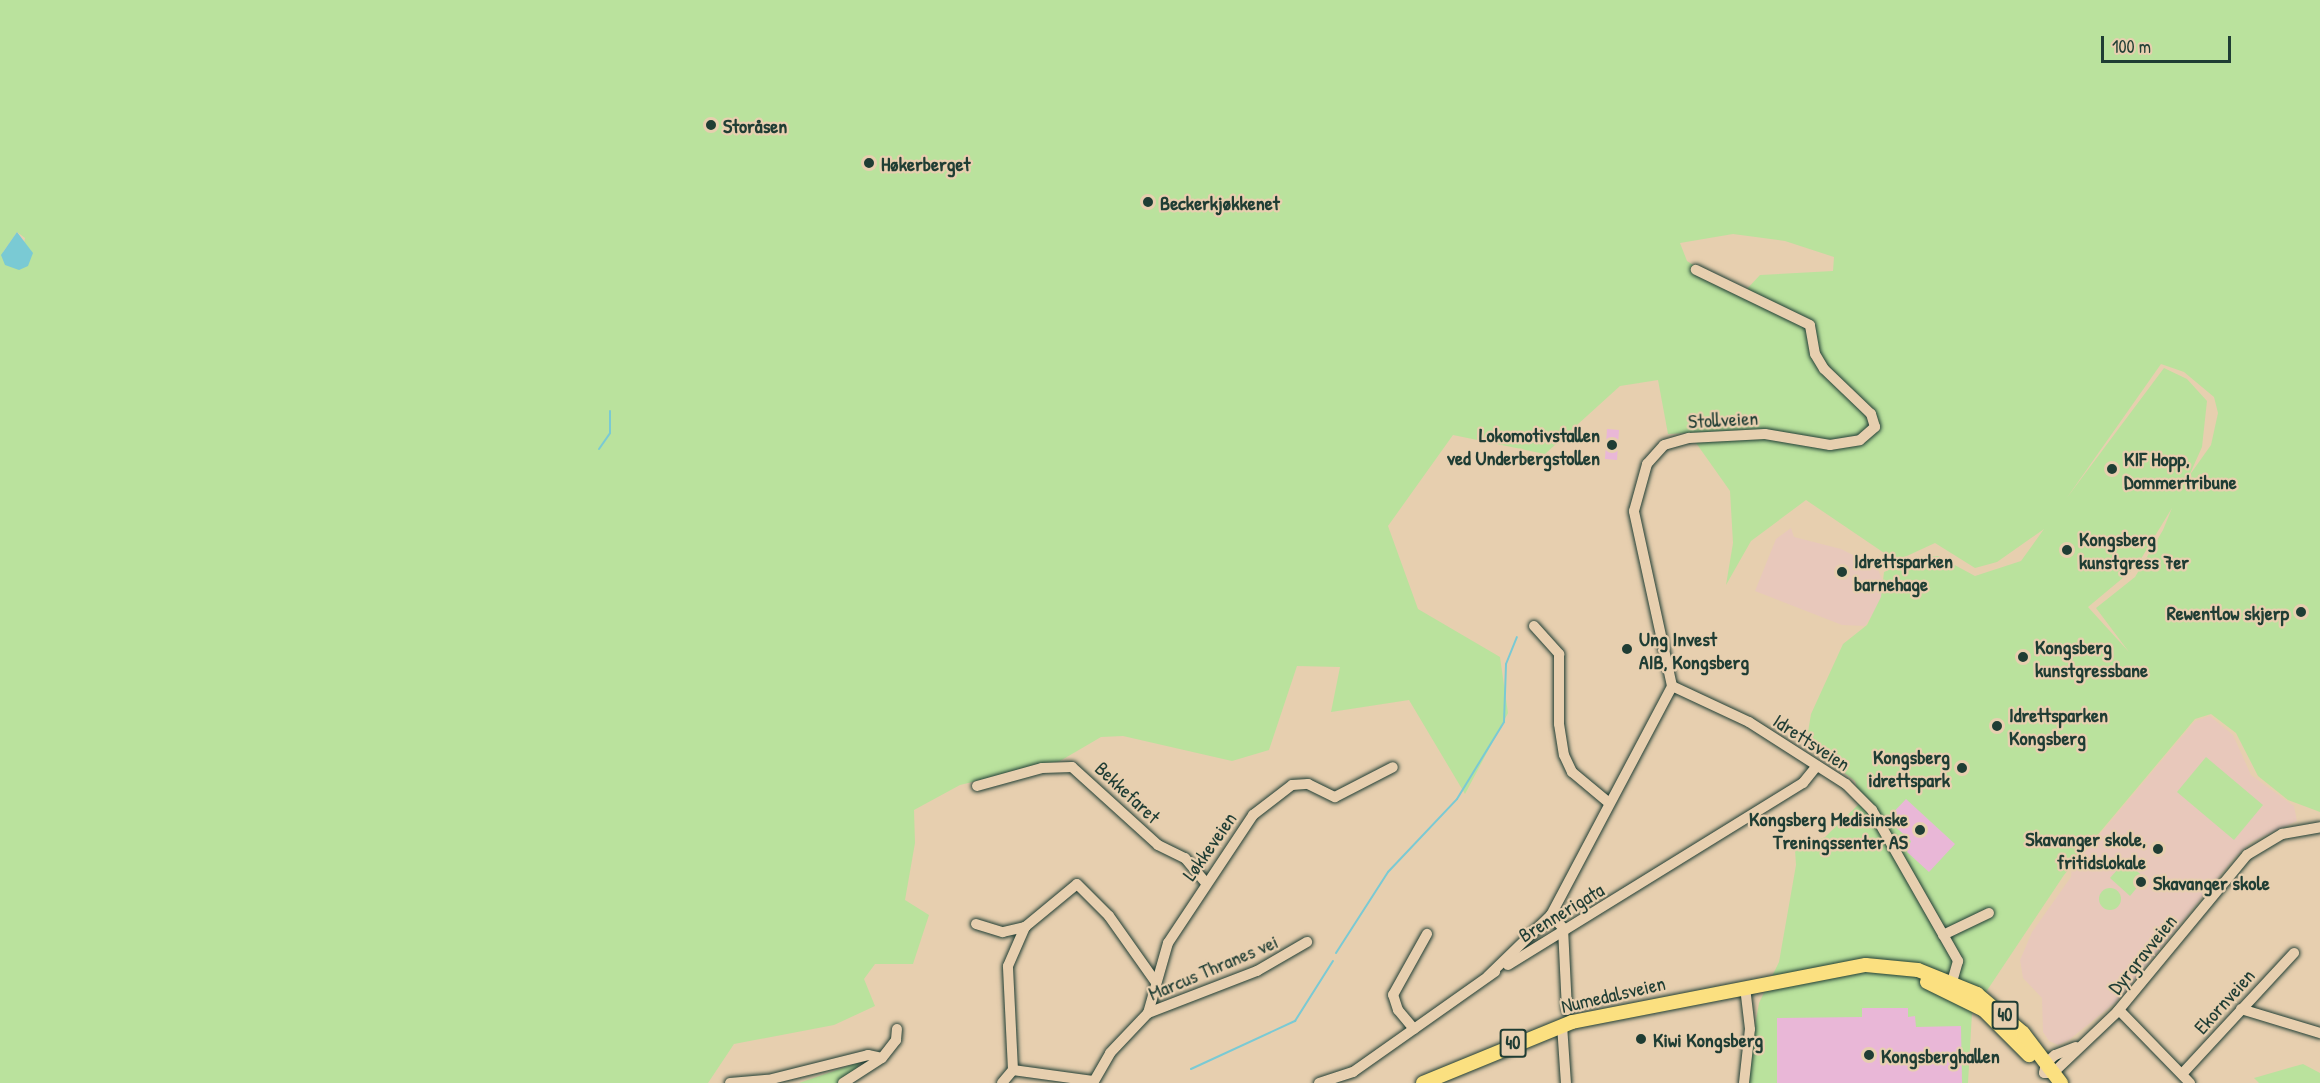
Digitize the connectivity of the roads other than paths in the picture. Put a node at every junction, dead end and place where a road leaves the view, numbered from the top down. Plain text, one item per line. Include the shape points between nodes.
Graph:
1 (1696, 270) dead end
2 (1534, 626) dead end
3 (1672, 686) junction
4 (1817, 766) junction
5 (1393, 767) dead end
6 (977, 786) dead end
7 (1608, 802) junction
8 (2320, 827) edge
9 (1205, 882) junction
10 (1989, 913) dead end
11 (1551, 915) junction
12 (976, 924) dead end
13 (1028, 924) junction
14 (1563, 928) junction
15 (1427, 934) dead end
16 (1943, 935) junction
17 (1307, 942) dead end
18 (2294, 953) dead end
19 (1488, 976) junction
20 (1155, 981) junction
21 (1951, 986) junction
22 (1744, 987) junction
23 (2241, 1009) junction
24 (1568, 1010) dead end
25 (2119, 1010) junction
26 (1148, 1013) junction
27 (1562, 1025) junction
28 (897, 1029) dead end
29 (1414, 1029) junction
30 (2320, 1034) edge
31 (882, 1059) junction
32 (1013, 1070) junction
33 (2182, 1074) junction
34 (2051, 1075) edge
35 (1093, 1082) edge
36 (730, 1083) edge
37 (843, 1083) edge
38 (1002, 1083) edge
39 (1319, 1083) edge
40 (1423, 1083) edge
41 (1566, 1083) edge
42 (1744, 1083) edge
43 (2190, 1083) edge

1 - 3 street, Stollveien via 1810,325 1815,354 1824,369 1871,414 1875,427 1860,440 1848,444 1815,444 1742,433 1673,441 1654,454 1647,464 1634,511
2 - 7 street via 1559,654 1558,724 1564,755 1572,772
3 - 4 street, Idrettsveien via 1749,722
3 - 7 street
4 - 14 street, Brennerigata via 1803,783 1600,911
4 - 16 street, Idrettsveien via 1846,784 1880,821
5 - 9 street, Løkkeveien via 1335,797 1308,784 1292,785 1239,830
6 - 9 street, Bekkefaret via 1042,768 1072,767 1158,845 1185,858
7 - 11 street
8 - 25 street, Dyrgravveien via 2282,834 2247,855
9 - 20 street, Løkkeveien via 1168,943
10 - 16 street
11 - 14 street
11 - 19 street
12 - 13 street via 1003,932
13 - 20 street via 1077,884 1105,910
13 - 32 street via 1008,966
14 - 19 street, Brennerigata
14 - 24 street
15 - 29 street via 1393,995 1398,1010
16 - 21 street, Idrettsveien via 1959,966
17 - 26 street, Marcus Thranes vei via 1257,971
18 - 23 street, Ekornveien
19 - 29 street, Brennerigata
20 - 26 street, Løkkeveien
21 - 22 main road, Numedalsveien / 40 via 1900,975 1821,973
21 - 34 main road, Numedalsveien / 40 via 1993,1017
22 - 27 main road, Numedalsveien / 40
22 - 42 street via 1750,1029
23 - 30 street
23 - 33 street, Ekornveien
25 - 33 street
25 - 34 street, Dyrgravveien
26 - 35 street, Marcus Thranes vei via 1110,1053
27 - 40 main road, Numedalsveien / 40
27 - 41 street
28 - 31 street via 896,1040
29 - 39 street, Brennerigata via 1353,1072
31 - 36 street via 868,1055 816,1071
31 - 37 street
32 - 35 street
32 - 38 street
33 - 43 street

